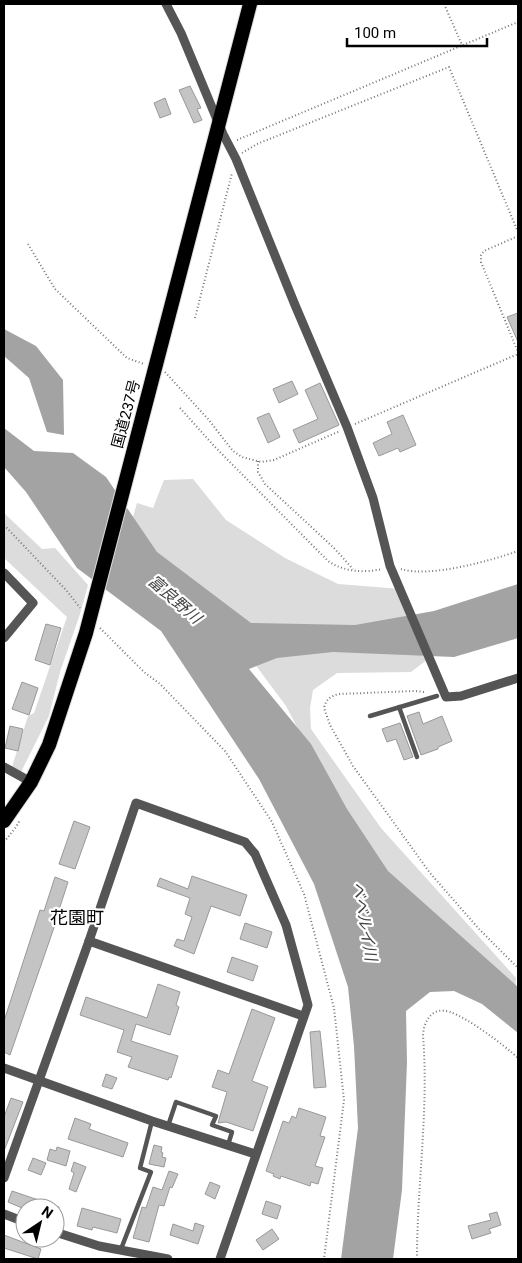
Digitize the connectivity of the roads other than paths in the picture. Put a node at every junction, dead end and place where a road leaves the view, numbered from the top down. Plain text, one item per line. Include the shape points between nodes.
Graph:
1 (166, 4) edge
2 (250, 4) edge
3 (219, 122) junction
4 (4, 573) edge
5 (4, 638) edge
6 (518, 678) edge
7 (440, 692) junction
8 (399, 707) junction
9 (370, 716) dead end
10 (417, 757) dead end
11 (4, 767) edge
12 (31, 782) junction
13 (4, 821) edge
14 (89, 941) junction
15 (303, 1016) junction
16 (4, 1068) edge
17 (40, 1081) junction
18 (152, 1121) junction
19 (168, 1126) junction
20 (227, 1145) junction
21 (255, 1154) junction
22 (4, 1178) edge
23 (65, 1235) edge
24 (121, 1250) junction
25 (152, 1258) edge
26 (168, 1259) edge
27 (220, 1259) edge

1 - 3 street
2 - 3 highway, 国道237号
3 - 7 street via 348,427 373,498 392,569
3 - 12 highway, 国道237号 via 130,464 88,608 86,633 49,745
4 - 5 street via 33,603
6 - 7 street via 454,697 446,697
7 - 8 lane
8 - 9 lane
8 - 10 lane
11 - 12 street
12 - 13 highway, 国道237号
14 - 15 street
14 - 15 street via 136,803 245,842 255,854 286,925 308,1005
14 - 17 street
15 - 21 street
16 - 17 street
17 - 18 street
17 - 22 street
18 - 19 street
18 - 24 lane via 140,1168 151,1172
19 - 20 street
19 - 20 lane via 176,1102 216,1116 212,1125 232,1132
20 - 21 street
21 - 27 street
23 - 24 street
24 - 25 street
25 - 26 street

